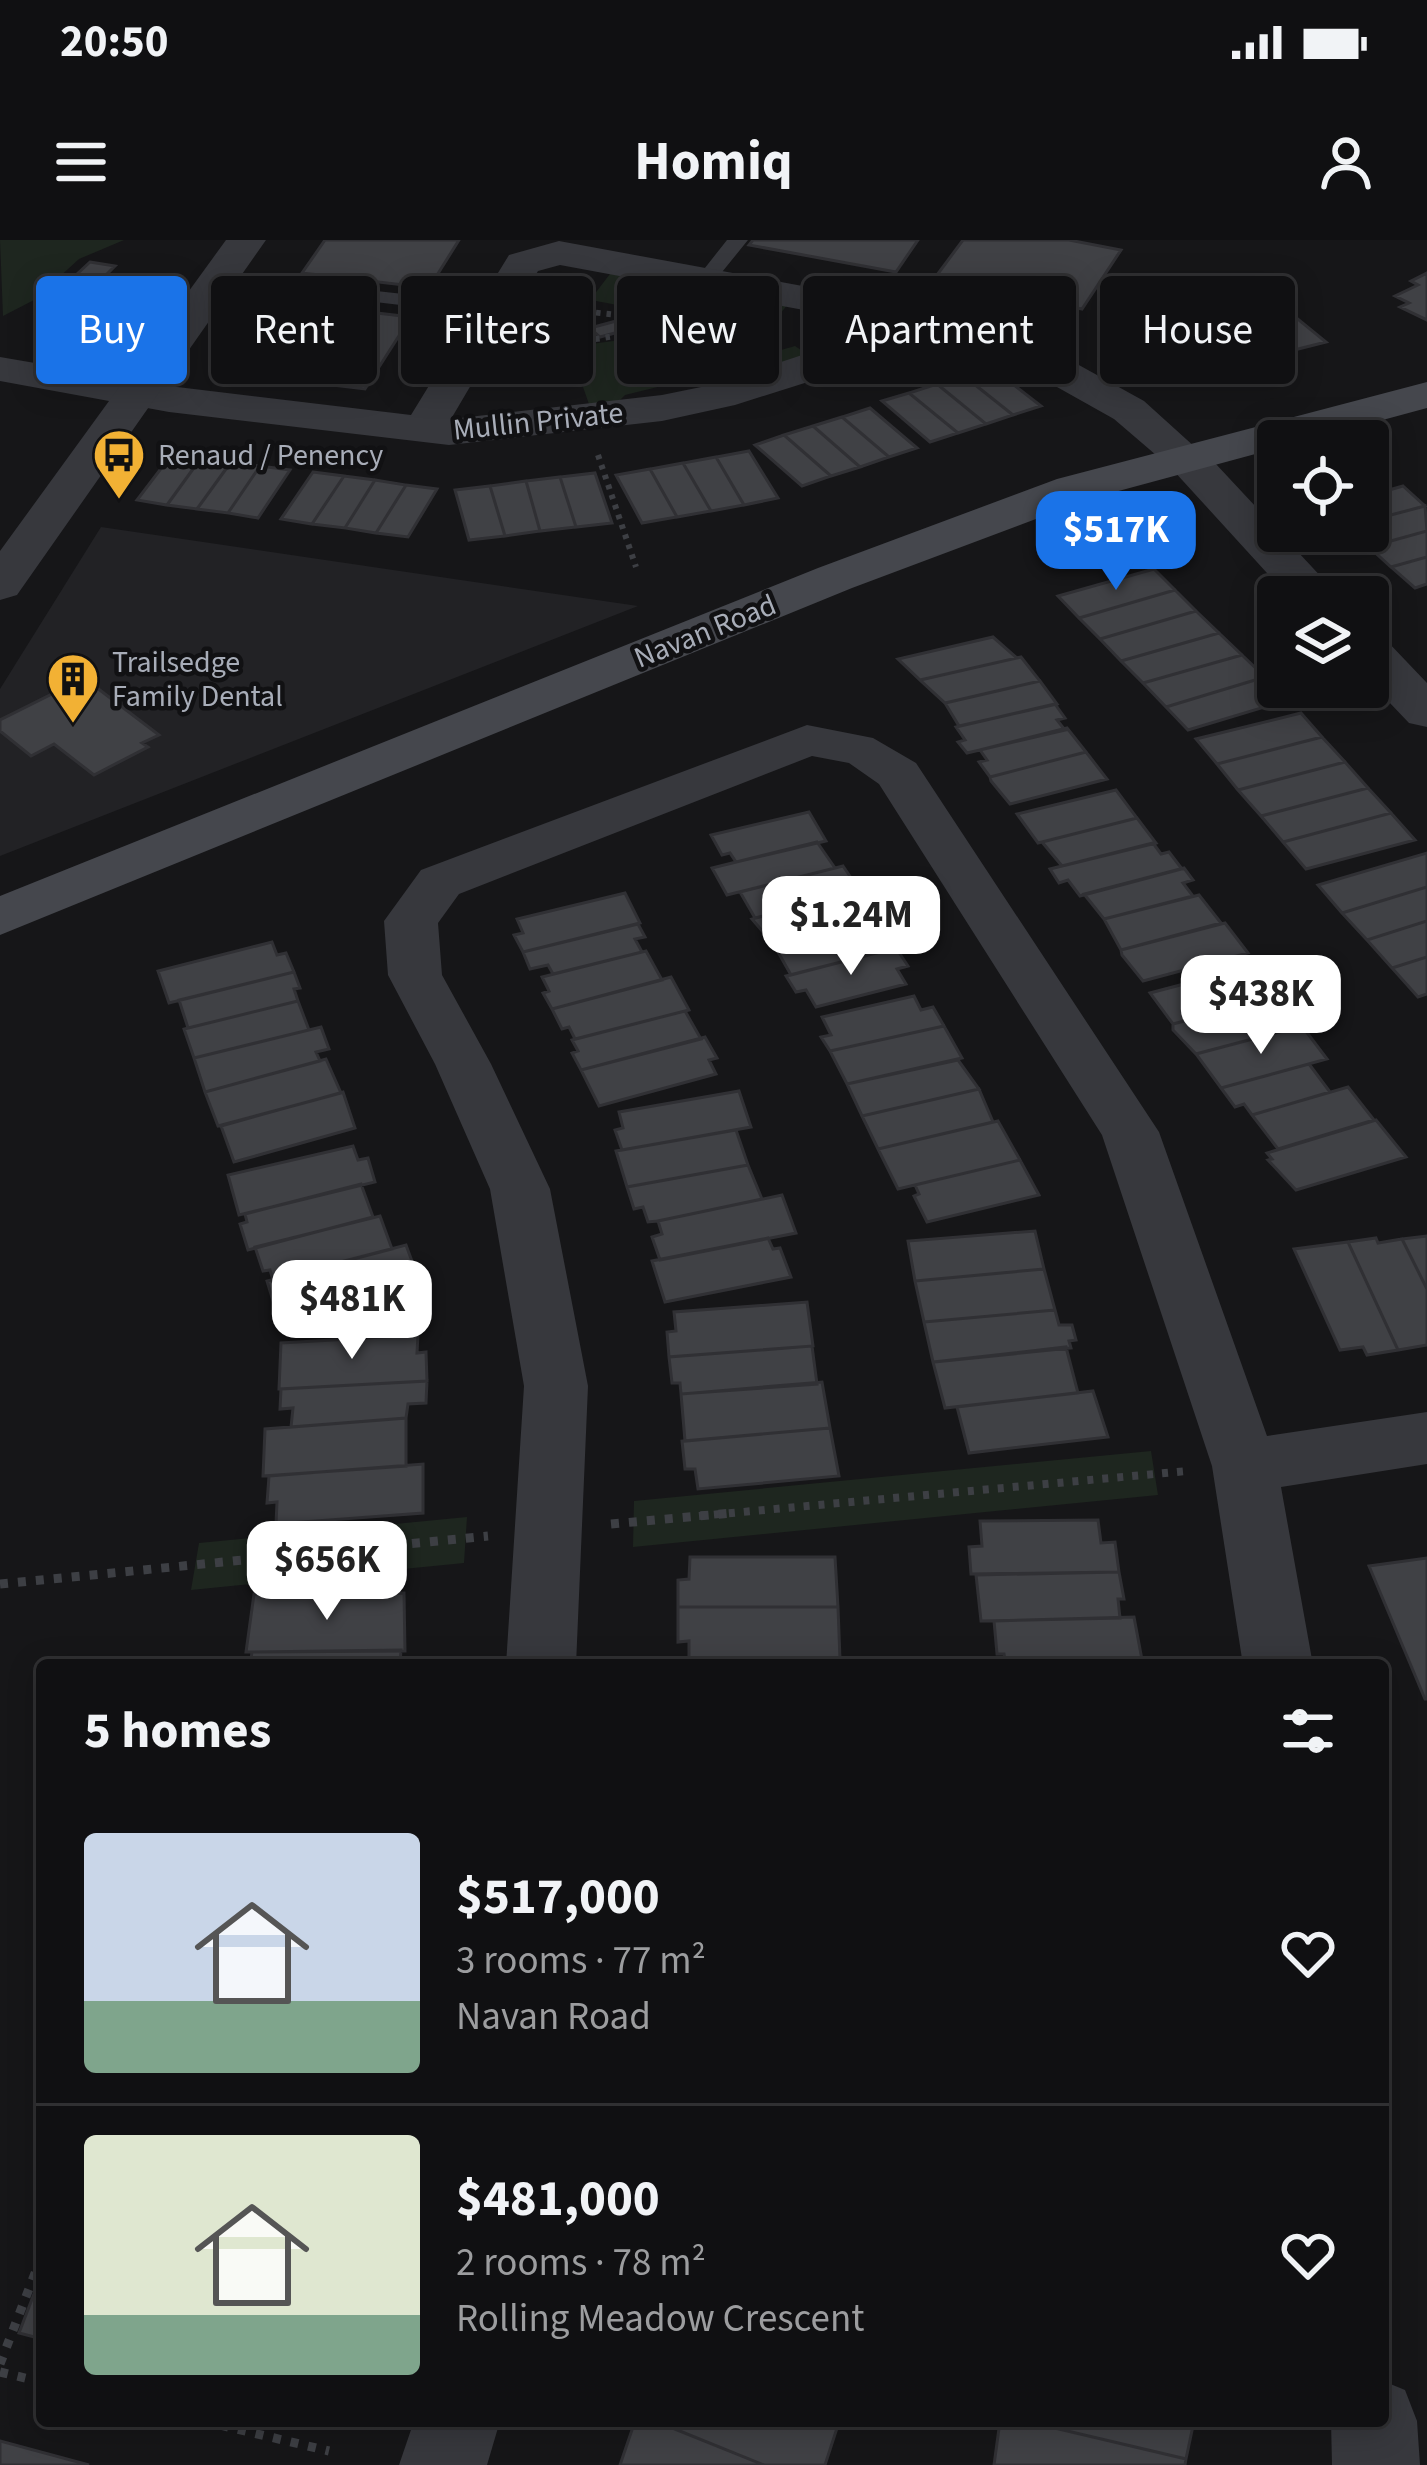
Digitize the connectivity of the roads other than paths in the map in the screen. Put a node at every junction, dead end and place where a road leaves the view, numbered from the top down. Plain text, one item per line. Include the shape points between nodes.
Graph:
1 (246, 240) edge
2 (738, 240) edge
3 (516, 276) edge
4 (695, 276) edge
5 (709, 276) edge
6 (0, 369) edge
7 (803, 370) edge
8 (1076, 378) edge
9 (450, 384) edge
10 (135, 393) junction
11 (1427, 395) edge
12 (424, 429) junction
13 (1185, 458) junction
14 (1296, 576) edge
15 (0, 585) edge
16 (1389, 673) edge
17 (1427, 712) edge
18 (0, 917) edge
19 (1427, 1438) edge
20 (1245, 1466) junction
21 (541, 1659) edge
22 (1277, 1659) edge
23 (455, 2427) edge
24 (1374, 2427) edge
25 (443, 2465) edge
26 (1376, 2465) edge

1 - 10 street
2 - 5 lane
3 - 4 street via 524,263 559,253
6 - 10 street, Mullin Private
7 - 12 street, Mullin Private via 720,396 588,418
8 - 13 street via 1130,410
9 - 12 street
10 - 12 street, Mullin Private
10 - 15 street
11 - 13 main road, Navan Road
13 - 14 street
13 - 18 main road, Navan Road via 1073,489 835,578
16 - 17 street
19 - 20 street
20 - 21 street via 1130,1132 898,774 878,754 807,740 440,882 412,921 415,975 520,1190 556,1386
20 - 22 street
23 - 25 street
24 - 26 street

